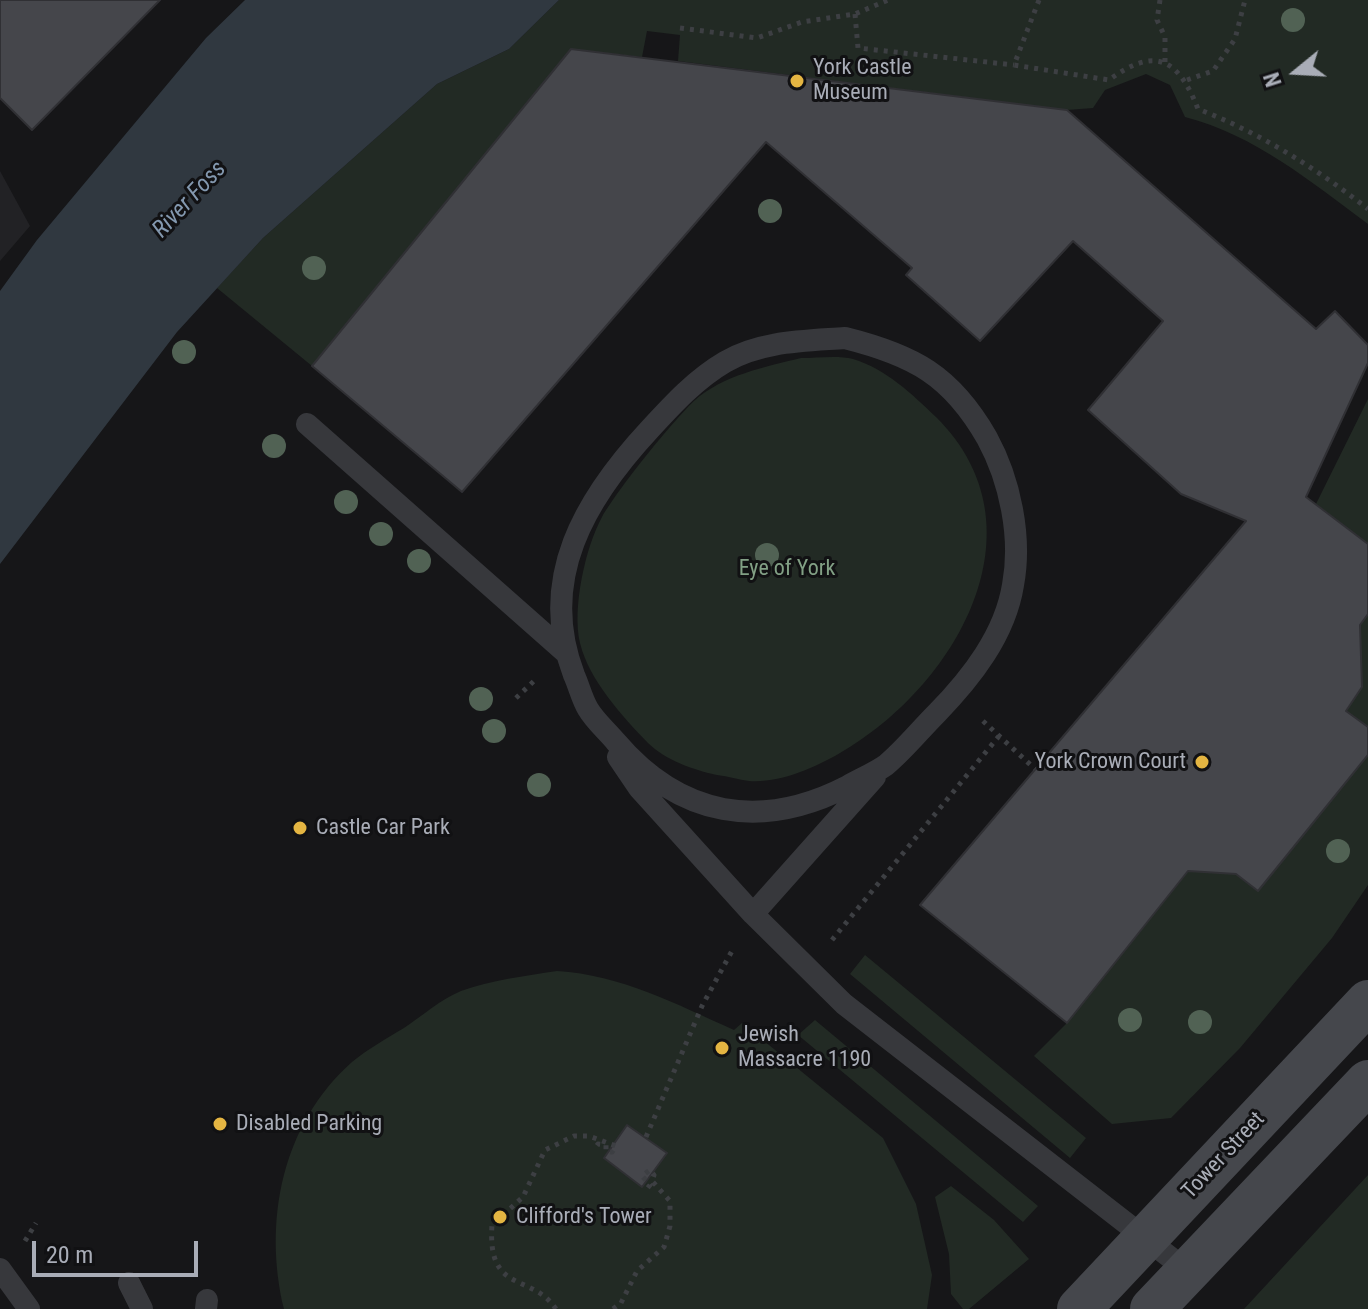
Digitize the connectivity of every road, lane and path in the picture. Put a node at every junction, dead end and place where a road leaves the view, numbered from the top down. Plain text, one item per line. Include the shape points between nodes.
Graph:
1 (888, 0) edge
2 (1039, 0) edge
3 (1160, 0) edge
4 (1245, 0) edge
5 (855, 14) junction
6 (680, 28) dead end
7 (1165, 64) junction
8 (1014, 65) junction
9 (1187, 80) junction
10 (1368, 209) edge
11 (307, 424) dead end
12 (565, 652) junction
13 (588, 709) junction
14 (983, 720) dead end
15 (999, 736) junction
16 (884, 766) junction
17 (1035, 769) dead end
18 (861, 905) dead end
19 (753, 914) junction
20 (1368, 1002) edge
21 (1368, 1082) edge
22 (646, 1137) dead end
23 (595, 1148) dead end
24 (646, 1190) dead end
25 (1148, 1238) junction
26 (0, 1269) edge
27 (1189, 1272) junction
28 (129, 1283) dead end
29 (29, 1309) edge
30 (142, 1309) edge
31 (556, 1309) edge
32 (613, 1309) edge
33 (1079, 1309) edge
34 (1152, 1309) edge

1 - 5 path
2 - 8 path
3 - 7 path via 1157,20 1165,37
4 - 9 path via 1235,39 1213,71
5 - 6 path via 802,22 757,38
5 - 8 path via 858,48
7 - 8 path via 1151,58 1109,80
7 - 9 path via 1176,67
9 - 10 path via 1198,109 1239,124
11 - 12 lane
12 - 13 lane
12 - 16 lane via 559,595 572,541 599,492 681,395 727,361 784,342 845,338 894,351 939,378 976,419 1003,466 1015,534 1013,586 994,641 966,682
13 - 16 lane via 632,761 700,806 750,814 816,802
13 - 19 lane via 639,788
14 - 15 path
15 - 17 path
15 - 18 path
16 - 19 lane
19 - 22 path via 702,1006
19 - 25 lane via 844,1004
20 - 25 main road, Tower Street
21 - 27 main road
23 - 31 path via 607,1144 574,1136 545,1150 523,1197 492,1225 490,1244 507,1277 535,1290
24 - 32 path via 650,1181 670,1201 670,1226 664,1247 637,1271
25 - 27 lane
25 - 33 main road, Tower Street
26 - 29 lane
27 - 34 main road
28 - 30 lane

